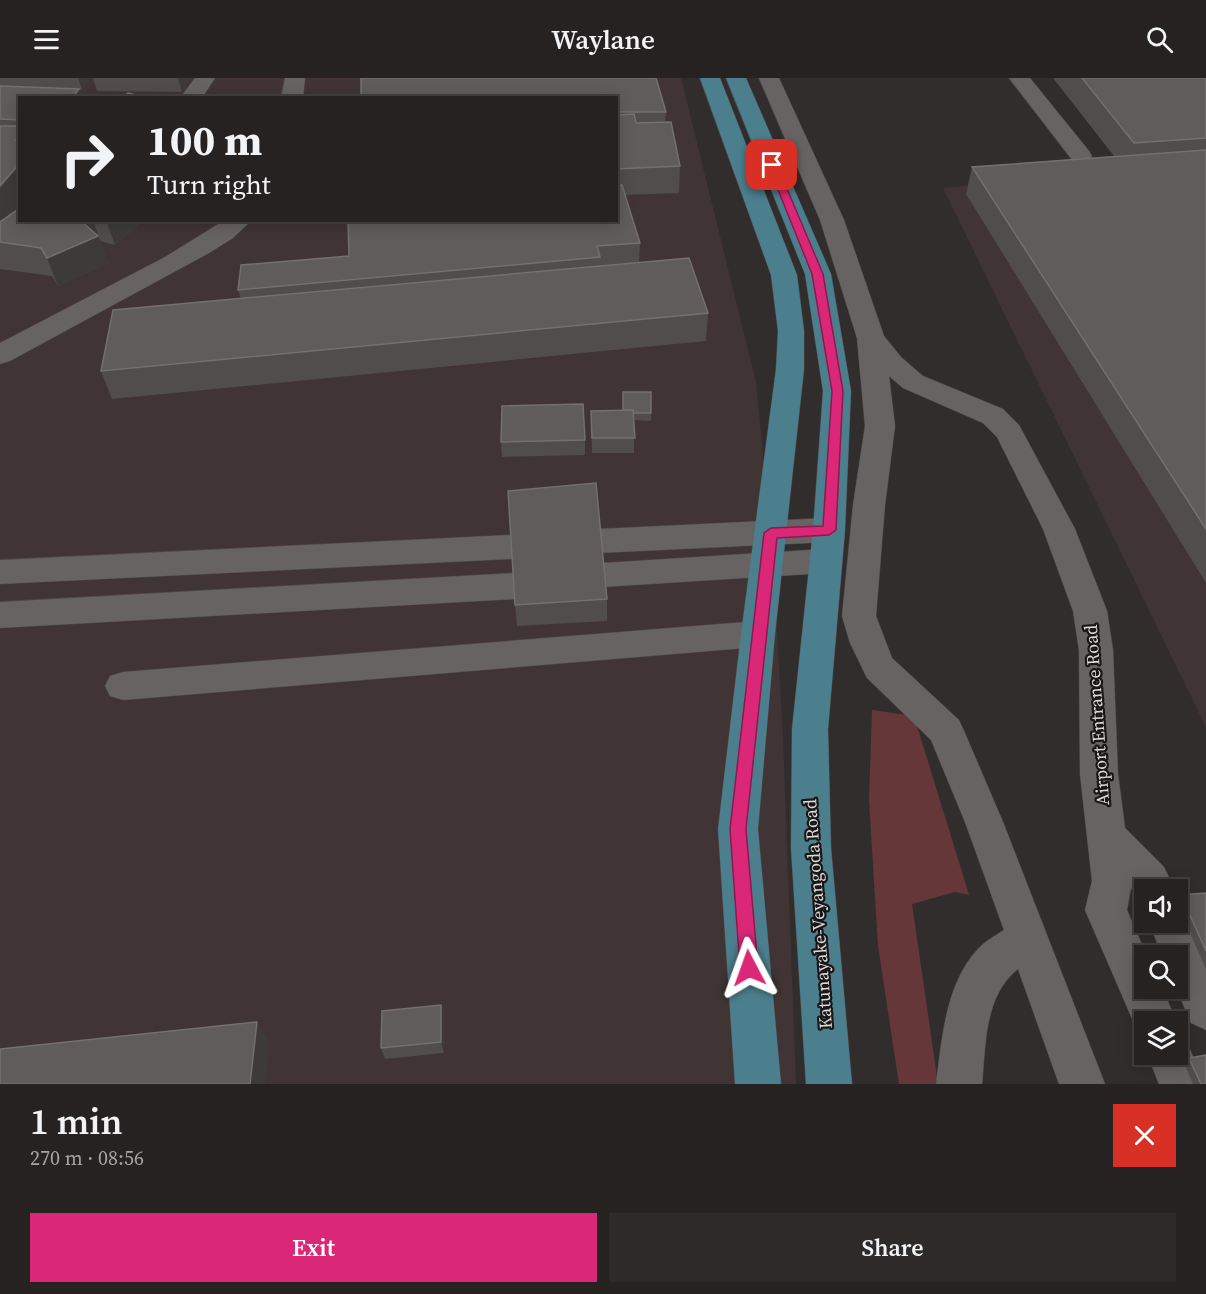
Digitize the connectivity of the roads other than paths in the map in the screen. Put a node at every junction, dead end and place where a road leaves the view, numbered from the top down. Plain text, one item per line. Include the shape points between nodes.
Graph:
1 (205, 78) edge
2 (295, 78) edge
3 (710, 78) edge
4 (736, 78) edge
5 (770, 78) edge
6 (1018, 78) edge
7 (192, 96) edge
8 (292, 96) edge
9 (1082, 156) dead end
10 (238, 222) edge
11 (871, 338) junction
12 (0, 355) edge
13 (771, 533) junction
14 (600, 541) edge
15 (827, 545) junction
16 (512, 547) edge
17 (768, 565) junction
18 (0, 572) edge
19 (603, 575) edge
20 (515, 586) edge
21 (0, 615) edge
22 (758, 634) junction
23 (123, 686) dead end
24 (1106, 835) junction
25 (1149, 879) edge
26 (1181, 933) edge
27 (1028, 938) junction
28 (1206, 1008) edge
29 (1150, 1011) edge
30 (1174, 1065) edge
31 (758, 1084) edge
32 (830, 1084) edge
33 (959, 1084) edge
34 (1082, 1084) edge
35 (1182, 1084) edge

1 - 7 lane
2 - 8 lane
3 - 13 main road via 784,275 791,331 790,369
4 - 15 main road, Katunayake-Veyangoda Road via 818,274 837,391
5 - 11 lane, Airport Entrance Road via 832,220
6 - 9 lane
10 - 12 lane via 148,277 40,330
11 - 24 lane, Airport Entrance Road via 913,382 974,406 1009,432 1059,529 1090,611 1096,650 1099,774
11 - 27 lane via 880,426 859,616 879,668 946,731
13 - 14 lane
13 - 15 lane
13 - 17 main road
15 - 17 lane
15 - 32 main road, Katunayake-Veyangoda Road via 810,729 811,848
16 - 18 lane
17 - 19 lane
17 - 22 main road
20 - 21 lane
22 - 23 lane
22 - 31 main road via 738,829
24 - 25 lane
24 - 29 lane, Airport Entrance Road via 1112,881 1106,910
26 - 28 lane
27 - 33 lane via 992,964 974,995
27 - 34 lane
30 - 35 lane

